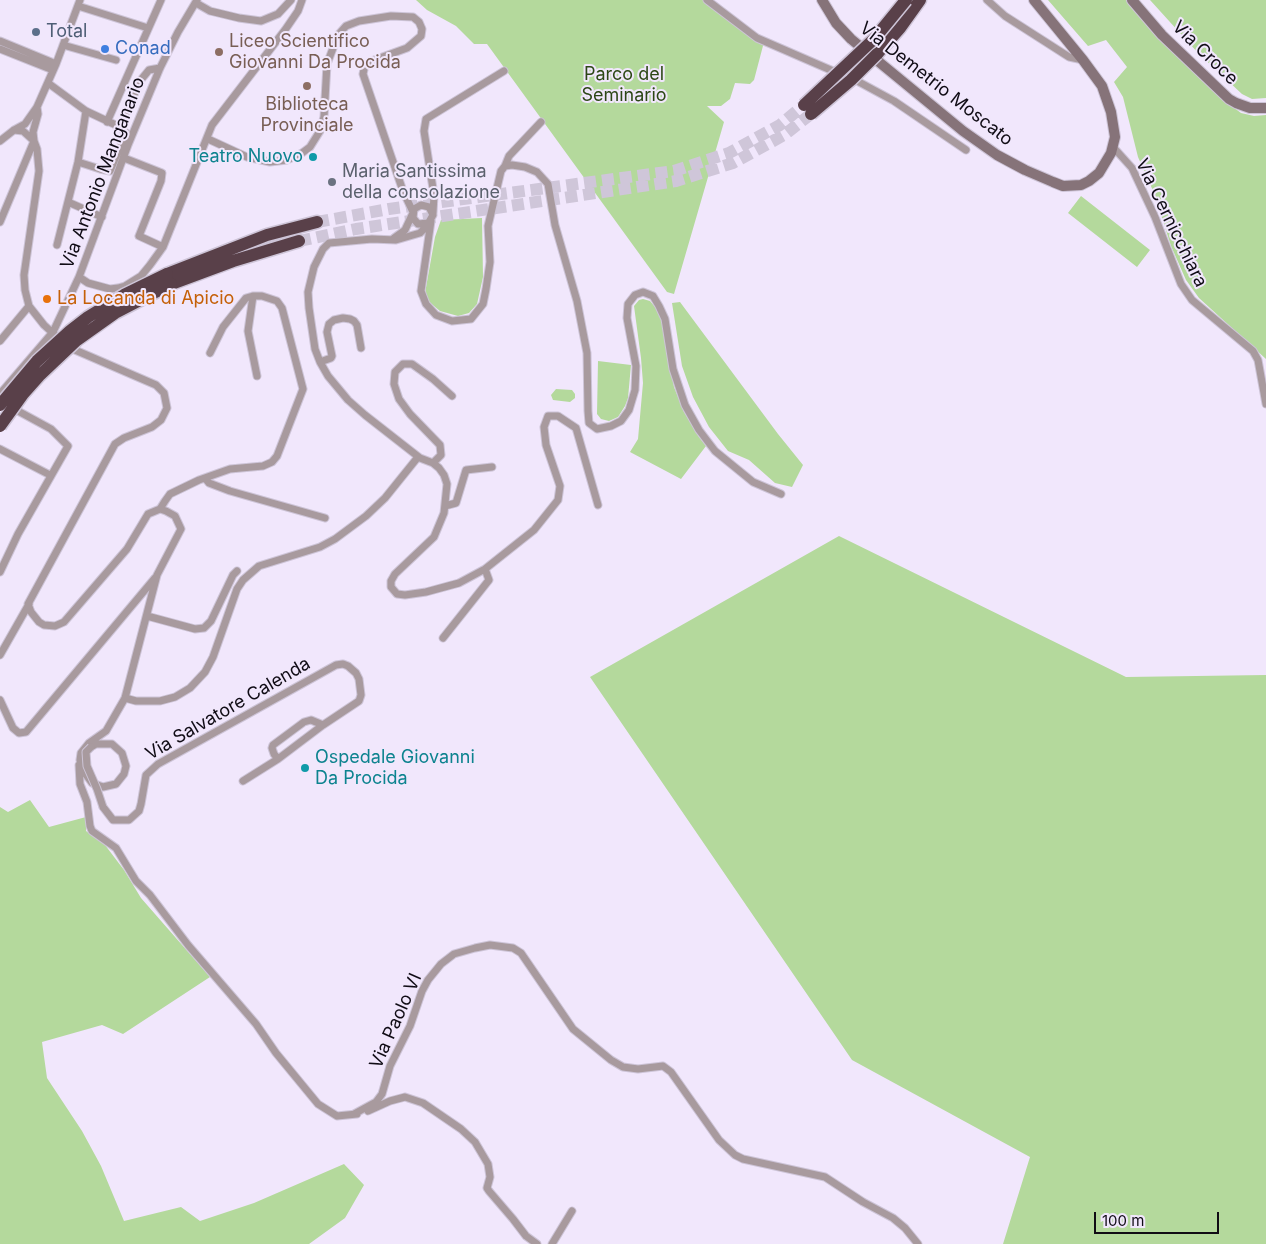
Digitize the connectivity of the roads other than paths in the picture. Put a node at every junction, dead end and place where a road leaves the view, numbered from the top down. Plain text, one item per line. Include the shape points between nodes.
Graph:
1 (161, 0) edge
2 (291, 0) edge
3 (302, 0) edge
4 (707, 0) edge
5 (822, 0) edge
6 (906, 0) edge
7 (920, 0) edge
8 (987, 0) edge
9 (1034, 0) edge
10 (1132, 0) edge
11 (196, 1) edge
12 (79, 3) edge
13 (148, 28) junction
14 (0, 41) edge
15 (63, 45) junction
16 (0, 49) edge
17 (116, 60) dead end
18 (1083, 60) junction
19 (55, 67) junction
20 (160, 68) junction
21 (504, 71) dead end
22 (833, 71) dead end
23 (859, 82) dead end
24 (48, 83) junction
25 (37, 107) junction
26 (1266, 108) edge
27 (86, 111) junction
28 (107, 122) junction
29 (541, 122) dead end
30 (120, 127) junction
31 (14, 130) junction
32 (208, 139) junction
33 (34, 140) junction
34 (0, 141) edge
35 (1114, 148) junction
36 (966, 150) dead end
37 (124, 158) junction
38 (78, 162) junction
39 (505, 166) junction
40 (403, 191) junction
41 (434, 195) junction
42 (68, 202) junction
43 (425, 205) junction
44 (433, 212) junction
45 (102, 217) junction
46 (414, 217) junction
47 (0, 222) edge
48 (317, 222) tunnel mouth
49 (430, 222) junction
50 (420, 233) junction
51 (389, 240) junction
52 (299, 241) tunnel mouth
53 (57, 245) dead end
54 (163, 247) junction
55 (426, 249) junction
56 (80, 277) junction
57 (169, 279) junction
58 (253, 296) junction
59 (29, 306) junction
60 (55, 334) junction
61 (0, 341) edge
62 (361, 348) dead end
63 (75, 350) dead end
64 (210, 353) dead end
65 (320, 362) junction
66 (257, 376) dead end
67 (0, 394) edge
68 (452, 396) dead end
69 (1266, 404) edge
70 (0, 405) edge
71 (18, 412) dead end
72 (0, 426) edge
73 (0, 449) edge
74 (418, 457) junction
75 (433, 463) junction
76 (492, 467) dead end
77 (50, 475) junction
78 (205, 478) junction
79 (781, 494) dead end
80 (598, 504) dead end
81 (445, 506) junction
82 (160, 509) junction
83 (325, 518) dead end
84 (485, 569) junction
85 (237, 571) dead end
86 (0, 572) edge
87 (158, 575) junction
88 (31, 599) junction
89 (148, 616) junction
90 (443, 638) dead end
91 (0, 655) edge
92 (125, 698) junction
93 (0, 700) edge
94 (324, 725) junction
95 (278, 759) junction
96 (80, 760) junction
97 (243, 782) dead end
98 (354, 1114) junction
99 (572, 1211) dead end
100 (537, 1244) edge
101 (552, 1244) edge
102 (918, 1244) edge

1 - 13 street
2 - 11 street via 278,14 261,21 210,11
3 - 32 street via 285,30 212,125
4 - 22 street via 757,38
5 - 35 street, Via Demetrio Moscato via 851,39 963,130 997,155 1025,170 1063,186 1081,185 1099,173
6 - 7 highway, bridge via 807,110 851,80 900,28
8 - 18 street via 1005,16 1066,55
9 - 18 street
10 - 26 street, Via Croce via 1162,34 1236,104
11 - 20 street, Via Antonio Manganario
12 - 13 street
12 - 15 street
13 - 28 street
14 - 19 street
15 - 17 street
15 - 19 street
16 - 19 street
18 - 35 street via 1105,91
19 - 24 street
20 - 30 street via 148,70 140,81
20 - 37 street, Via Antonio Manganario
21 - 41 street via 426,119 424,131
23 - 36 street via 894,101
24 - 25 street
24 - 27 street
25 - 31 street via 25,124
25 - 33 street
27 - 28 street
27 - 38 street
28 - 30 street
29 - 39 street via 509,156
30 - 38 street via 126,133 110,171
31 - 33 street via 23,131
31 - 34 street
32 - 40 street via 264,161 294,158 310,147 320,131 324,117 327,64 338,35 346,26 359,21 392,16 413,17 419,22 422,36 408,48 369,62 363,74
32 - 54 street
33 - 47 street
33 - 59 street via 39,172 24,275
35 - 69 street, Via Cernicchiara via 1132,168 1181,284 1192,300 1253,350 1258,360
37 - 45 street, Via Antonio Manganario
37 - 54 street via 162,173 139,236
38 - 42 street
39 - 55 street via 498,177 488,226 490,262 483,304 471,319 452,321 436,316 426,304 421,290
39 - 79 street via 526,167 537,172 548,184 586,344 590,423 597,428 611,426 621,421 629,410 635,390 636,366 627,318 628,304 635,295 643,292 653,296 660,306 673,369 685,405 699,430 715,451 753,482
40 - 43 street via 414,201
40 - 46 street
41 - 43 street
41 - 44 street
42 - 45 street
42 - 53 street
43 - 44 street
43 - 46 street via 416,207
44 - 49 street
45 - 56 street, Via Antonio Manganario
46 - 49 street via 422,225
46 - 50 street
46 - 51 street via 401,234
48 - 57 highway via 267,235
49 - 50 street
49 - 55 street
50 - 51 street
50 - 55 street
51 - 65 street via 336,241 329,243 319,256 308,292 312,331
52 - 57 highway
54 - 56 street via 141,276 125,286 110,288 88,283
56 - 60 street, Via Antonio Manganario
57 - 70 highway, bridge via 124,295 88,317 37,361
57 - 72 highway, bridge via 77,340 39,376
58 - 64 street via 246,298 223,326
58 - 66 street via 248,331
58 - 78 street via 277,301 282,308 303,394 275,460 264,466 230,469
59 - 60 street
59 - 61 street
60 - 67 street, Via Antonio Manganario
62 - 65 street via 354,321 334,320 327,332 332,356
63 - 88 street via 156,386 164,394 166,408 161,420 152,427 115,444
65 - 74 street via 348,400
68 - 75 street via 412,364 403,364 395,372 394,384 399,399 440,444 441,455
71 - 77 street via 51,429 68,446
73 - 77 street
74 - 75 street
74 - 92 street via 385,498 335,539 320,547 259,566 243,580 213,658 190,688 160,701
75 - 81 street via 447,484
76 - 81 street via 466,470 456,503
77 - 86 street
78 - 82 street via 170,494
78 - 83 street via 225,489
80 - 84 street via 576,428 558,416 548,416 544,427 546,445 560,486 558,500 534,530
81 - 84 street via 434,537 395,574 391,587 397,594 426,592 459,583
82 - 87 street via 175,516 181,529
82 - 88 street via 148,514 127,549 60,625 49,626 39,622 28,604
84 - 90 street via 489,580
85 - 89 street via 211,621 204,628 195,629
87 - 89 street
87 - 93 street via 26,732 19,733 13,728
88 - 91 street
89 - 92 street
92 - 96 street via 110,727 85,747
94 - 95 street, Via Salvatore Calenda
94 - 95 street via 310,720 304,722 276,742 272,748
94 - 96 street, Via Salvatore Calenda, bridge via 359,700 359,678 348,666 336,665 153,768 144,780 139,811 129,820 113,820 103,807 97,789 87,766 86,752 96,744 112,744 122,753 126,766 124,774 116,784 103,788 96,786 88,779
95 - 97 street, Via Salvatore Calenda
96 - 98 street via 80,784 92,831 116,848 136,881 318,1104 337,1116
98 - 100 street via 405,1097 423,1103 442,1116 475,1142 488,1164 488,1190 526,1236
98 - 102 street, Via Paolo VI via 376,1102 382,1094 390,1066 410,1026 422,991 441,964 454,954 475,948 490,945 513,948 521,953 573,1029 611,1060 623,1067 663,1066 672,1072 719,1140 734,1155 825,1177 893,1218
99 - 101 street

